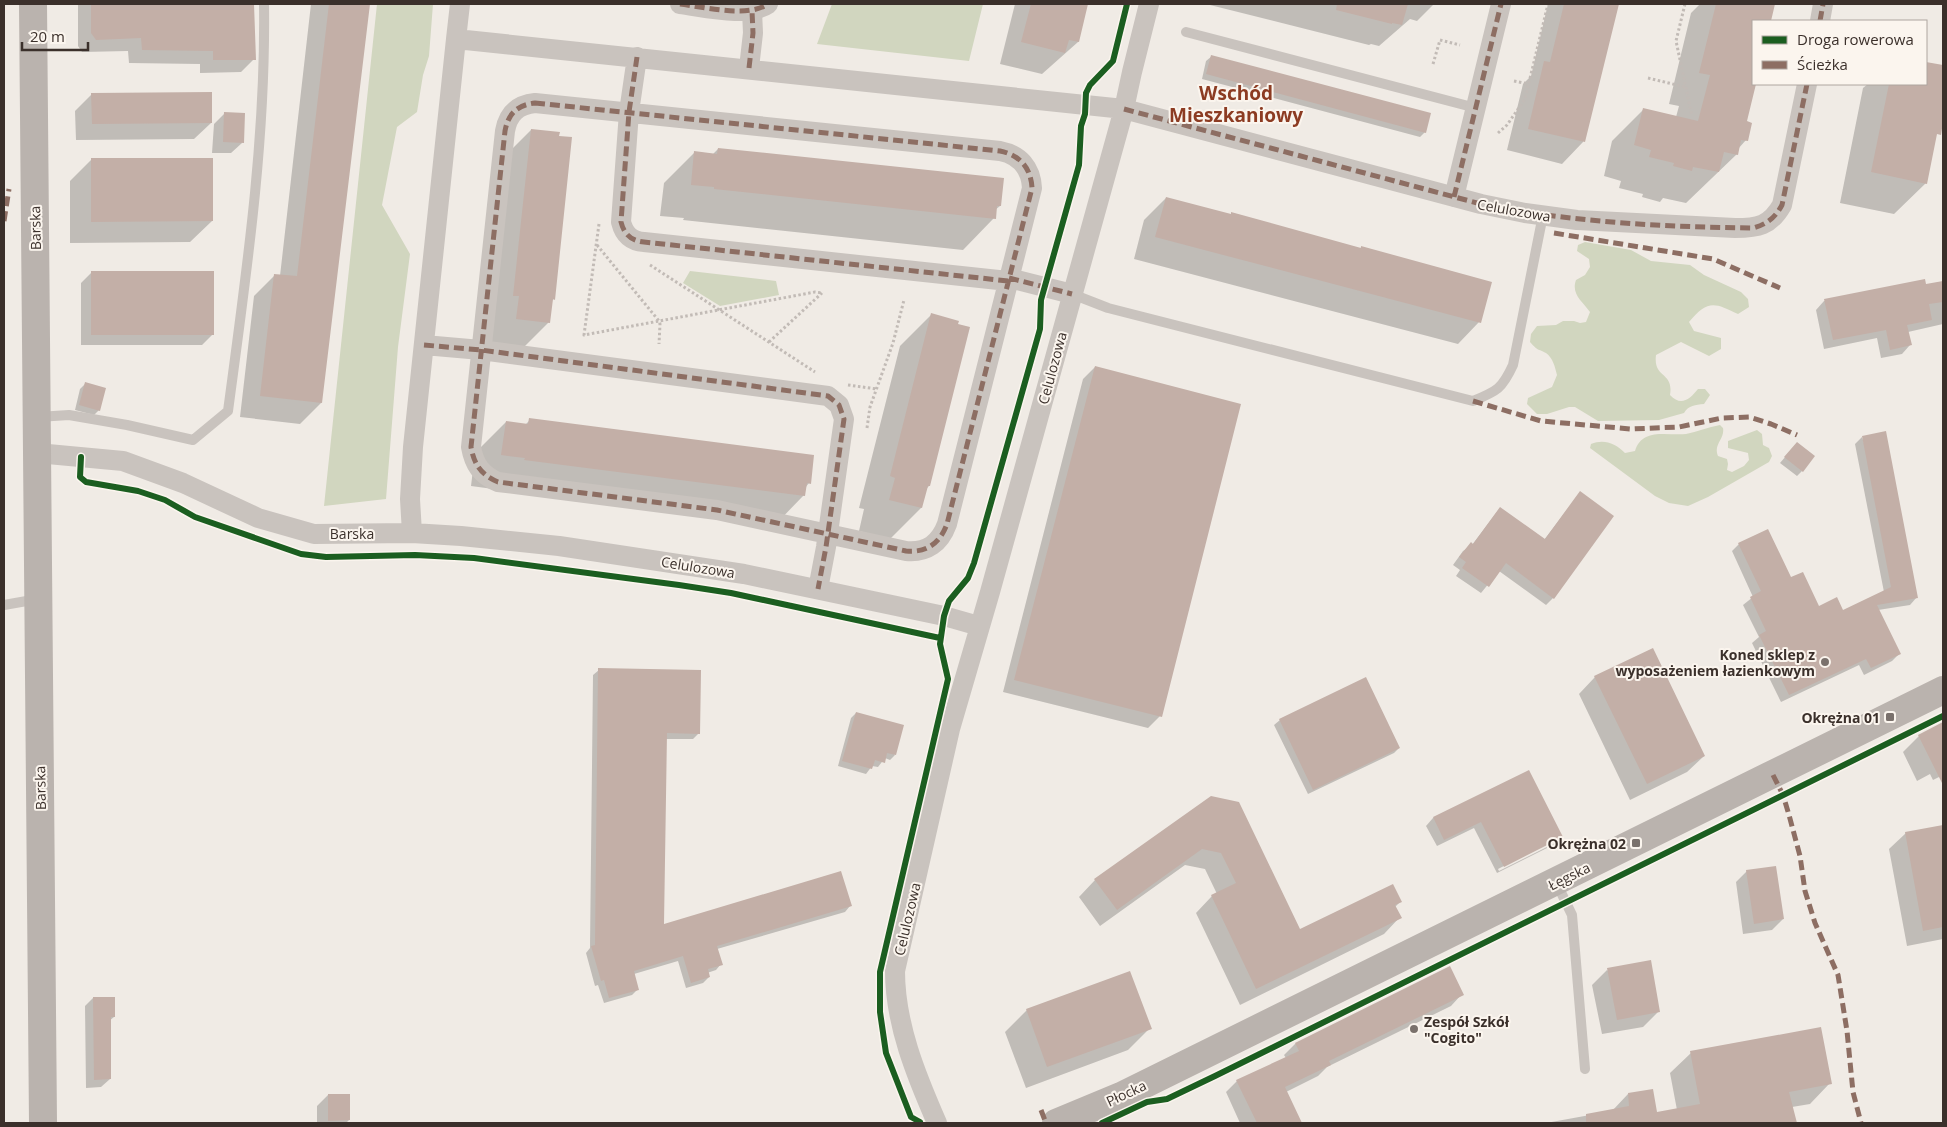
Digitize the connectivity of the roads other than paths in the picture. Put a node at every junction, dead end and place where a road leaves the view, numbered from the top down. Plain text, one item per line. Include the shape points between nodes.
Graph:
1 (33, 4) edge
2 (264, 4) edge
3 (460, 4) edge
4 (680, 4) edge
5 (1149, 4) edge
6 (1501, 4) edge
7 (1823, 4) edge
8 (760, 7) edge
9 (1820, 20) edge
10 (1186, 32) dead end
11 (456, 38) junction
12 (637, 57) junction
13 (749, 68) junction
14 (1807, 85) edge
15 (1476, 108) junction
16 (1124, 109) junction
17 (629, 112) junction
18 (1454, 197) junction
19 (1543, 216) junction
20 (1009, 280) junction
21 (1072, 294) junction
22 (424, 345) junction
23 (481, 350) junction
24 (37, 417) junction
25 (37, 453) junction
26 (412, 533) junction
27 (827, 534) junction
28 (818, 589) junction
29 (39, 598) junction
30 (4, 605) edge
31 (979, 626) junction
32 (1943, 690) edge
33 (1556, 882) junction
34 (1195, 1060) joint
35 (1585, 1069) dead end
36 (43, 1123) edge
37 (937, 1123) edge
38 (1056, 1123) edge

1 - 24 street, Barska
2 - 24 lane via 265,63 249,253 228,411 193,440 127,424 70,415
3 - 11 street
4 - 8 street
5 - 16 street, Celulozowa
6 - 15 street
7 - 9 street
8 - 13 street
10 - 15 lane
11 - 12 street
11 - 22 street
12 - 13 street
12 - 17 street
13 - 16 street
14 - 19 street, Celulozowa via 1782,205 1777,215 1761,226 1735,228
15 - 18 street
16 - 18 street, Celulozowa
16 - 21 street, Celulozowa
17 - 20 street via 621,222 626,234 638,242
17 - 20 street via 1008,153 1026,167 1032,188
17 - 23 street via 535,103 516,108 510,115 505,131
18 - 19 street, Celulozowa
19 - 21 lane via 1513,365 1498,390 1474,401 1108,308
20 - 21 street
20 - 27 street via 941,539 925,550 914,552
21 - 31 street, Celulozowa
22 - 23 street
22 - 26 street via 413,447
23 - 27 street via 470,447 475,464 490,478 498,482 717,510
23 - 27 street via 828,396 839,406 844,419
24 - 25 street, Barska
25 - 26 street, Barska via 123,461 182,483 258,518 314,534
25 - 29 street, Barska
26 - 28 street, Celulozowa via 559,546 744,574
27 - 28 street
28 - 31 street, Celulozowa
29 - 30 lane
29 - 36 street, Barska
31 - 37 street, Celulozowa via 957,700 895,971 900,1025
32 - 33 street, Łęgska
33 - 34 street, Łęgska
33 - 35 lane via 1572,915
34 - 38 street, Płocka

